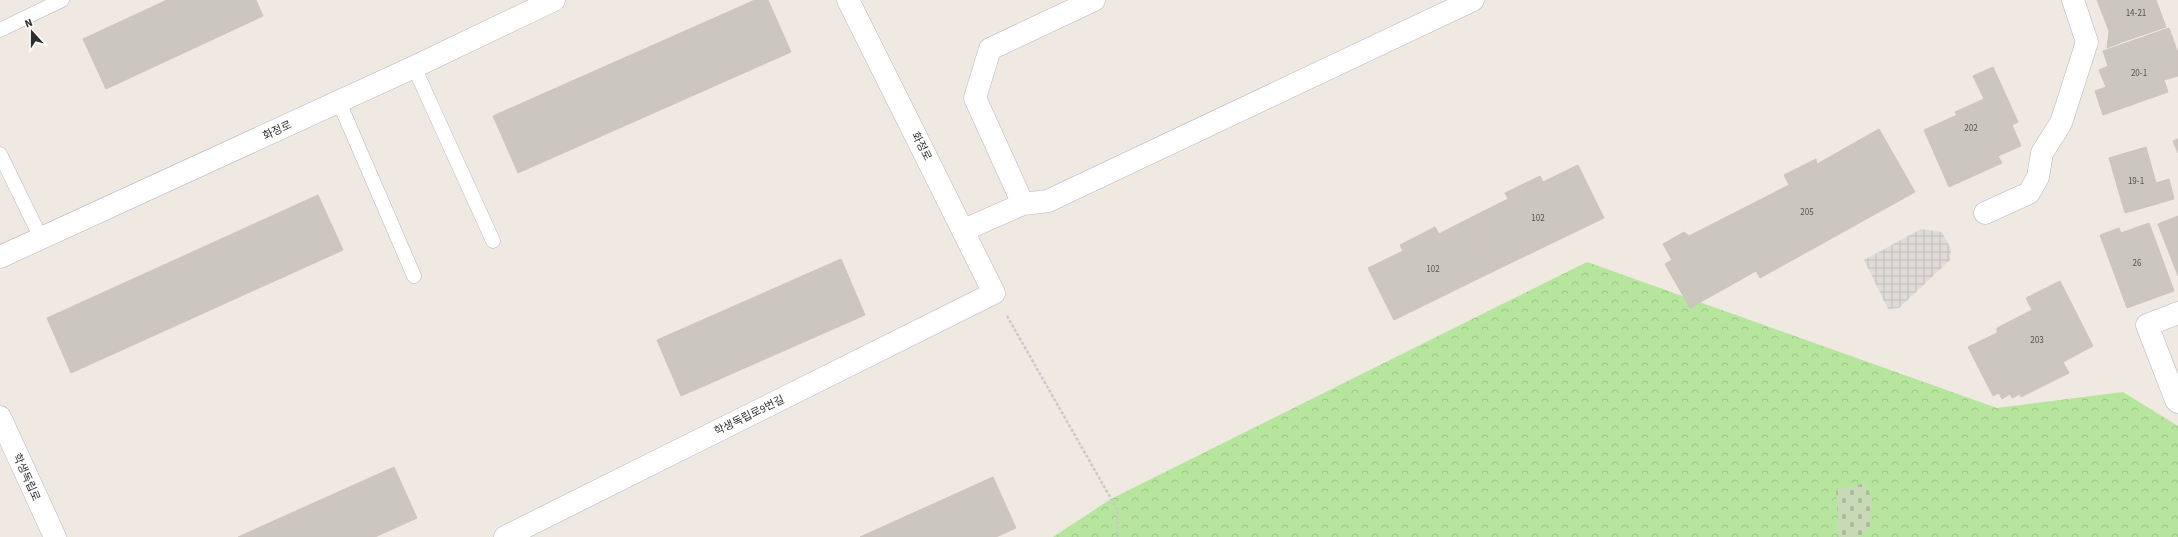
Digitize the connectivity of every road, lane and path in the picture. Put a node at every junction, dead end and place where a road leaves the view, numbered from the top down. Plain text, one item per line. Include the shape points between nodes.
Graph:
1 (62, 0) edge
2 (554, 0) edge
3 (848, 0) edge
4 (1094, 0) edge
5 (1473, 0) edge
6 (2073, 0) edge
7 (0, 30) edge
8 (414, 68) junction
9 (339, 102) junction
10 (0, 154) edge
11 (1023, 204) junction
12 (1985, 213) dead end
13 (964, 230) junction
14 (41, 238) junction
15 (493, 241) dead end
16 (0, 257) edge
17 (414, 276) dead end
18 (994, 293) junction
19 (2178, 313) edge
20 (2178, 402) edge
21 (1, 421) edge
22 (55, 537) edge
23 (504, 537) edge
24 (1117, 537) edge

1 - 7 lane
2 - 8 street, 화정로
3 - 13 street, 화정로
4 - 11 street via 990,49 975,98
5 - 11 street via 1048,201
6 - 12 street via 2087,42 2061,123 2042,153 2038,177 2029,193
8 - 9 street, 화정로
8 - 15 lane
9 - 14 street, 화정로
9 - 17 lane
10 - 14 lane
11 - 13 street
13 - 18 street, 화정로
14 - 16 street, 화정로
18 - 23 street, 학생독립로9번길
18 - 24 path via 1118,511
19 - 20 street via 2147,325
21 - 22 street, 학생독립로

